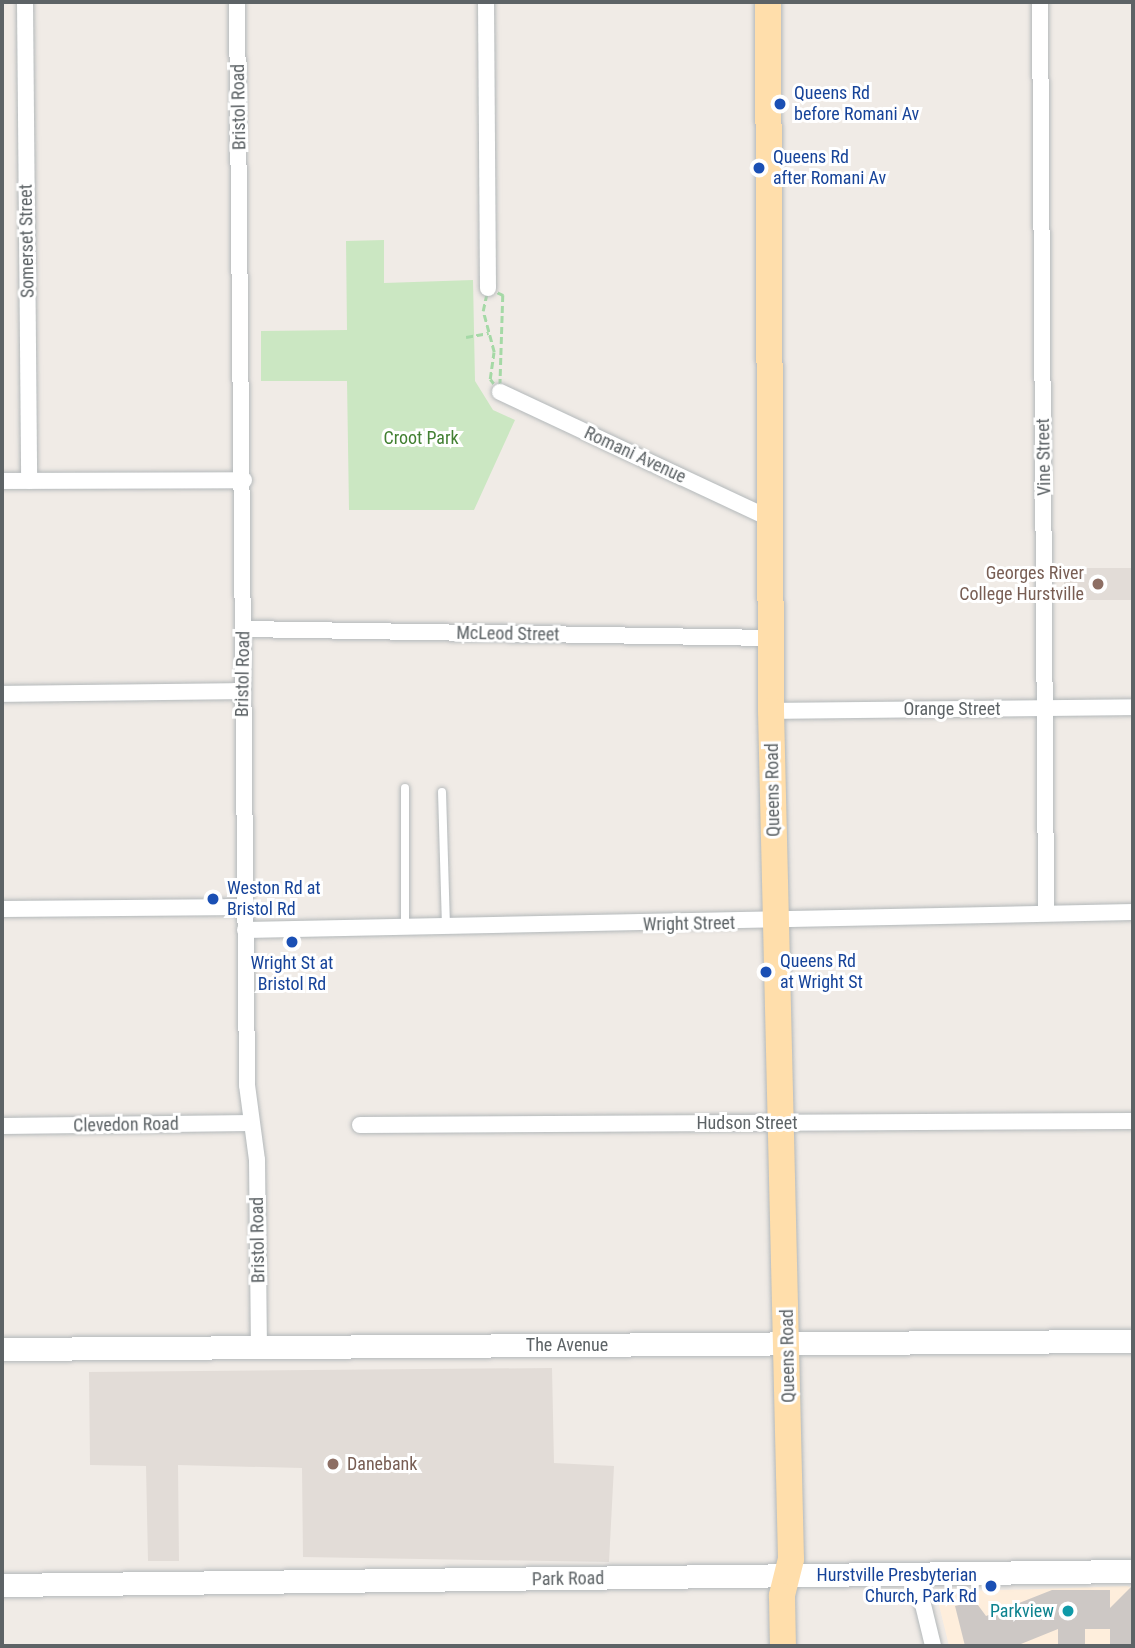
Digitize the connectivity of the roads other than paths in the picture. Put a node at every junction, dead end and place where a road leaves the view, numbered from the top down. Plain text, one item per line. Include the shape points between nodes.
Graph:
1 (24, 2) edge
2 (237, 2) edge
3 (486, 2) edge
4 (768, 2) edge
5 (1040, 2) edge
6 (488, 288) road end
7 (500, 392) road end
8 (244, 480) junction
9 (2, 481) edge
10 (29, 481) junction
11 (771, 519) junction
12 (244, 629) junction
13 (771, 638) junction
14 (242, 691) junction
15 (2, 694) edge
16 (1133, 707) edge
17 (1046, 708) junction
18 (771, 711) junction
19 (405, 788) dead end
20 (442, 792) dead end
21 (245, 907) junction
22 (2, 909) edge
23 (1046, 912) junction
24 (1133, 912) edge
25 (776, 920) junction
26 (446, 927) junction
27 (405, 928) junction
28 (245, 930) junction
29 (1133, 1121) edge
30 (251, 1123) junction
31 (782, 1123) junction
32 (360, 1125) dead end
33 (2, 1126) edge
34 (1133, 1340) edge
35 (788, 1344) junction
36 (259, 1346) junction
37 (2, 1349) edge
38 (1133, 1572) edge
39 (916, 1576) junction
40 (790, 1577) junction
41 (2, 1585) edge
42 (783, 1646) edge
43 (799, 1646) edge
44 (933, 1646) edge

1 - 10 street, Somerset Street
2 - 8 street, Bristol Road
3 - 6 street
4 - 11 main road, Queens Road
5 - 17 street, Vine Street
7 - 11 street, Romani Avenue
8 - 10 street
8 - 12 street, Bristol Road
9 - 10 street
11 - 13 main road, Queens Road
12 - 13 street, McLeod Street
12 - 14 street, Bristol Road
13 - 18 main road, Queens Road
14 - 15 street
14 - 21 street, Bristol Road
16 - 17 street, Orange Street
17 - 18 street, Orange Street
17 - 23 street, Vine Street
18 - 25 main road, Queens Road
19 - 27 lane
20 - 26 lane
21 - 22 street
21 - 28 street, Bristol Road
23 - 24 street, Wright Street
23 - 25 street, Wright Street
25 - 26 street, Wright Street
25 - 31 main road, Queens Road
26 - 27 street, Wright Street
27 - 28 street, Wright Street
28 - 30 street, Bristol Road
29 - 31 street, Hudson Street
30 - 33 street, Clevedon Road
30 - 36 street, Bristol Road
31 - 32 street, Hudson Street
31 - 35 main road, Queens Road
34 - 35 street, The Avenue
35 - 36 street, The Avenue
35 - 40 main road, Queens Road
36 - 37 street, The Avenue
38 - 39 street, Park Road
39 - 40 street, Park Road
39 - 44 street
40 - 41 street, Park Road
40 - 42 main road, Queens Road via 782,1596
40 - 43 main road, Queens Road via 798,1597

